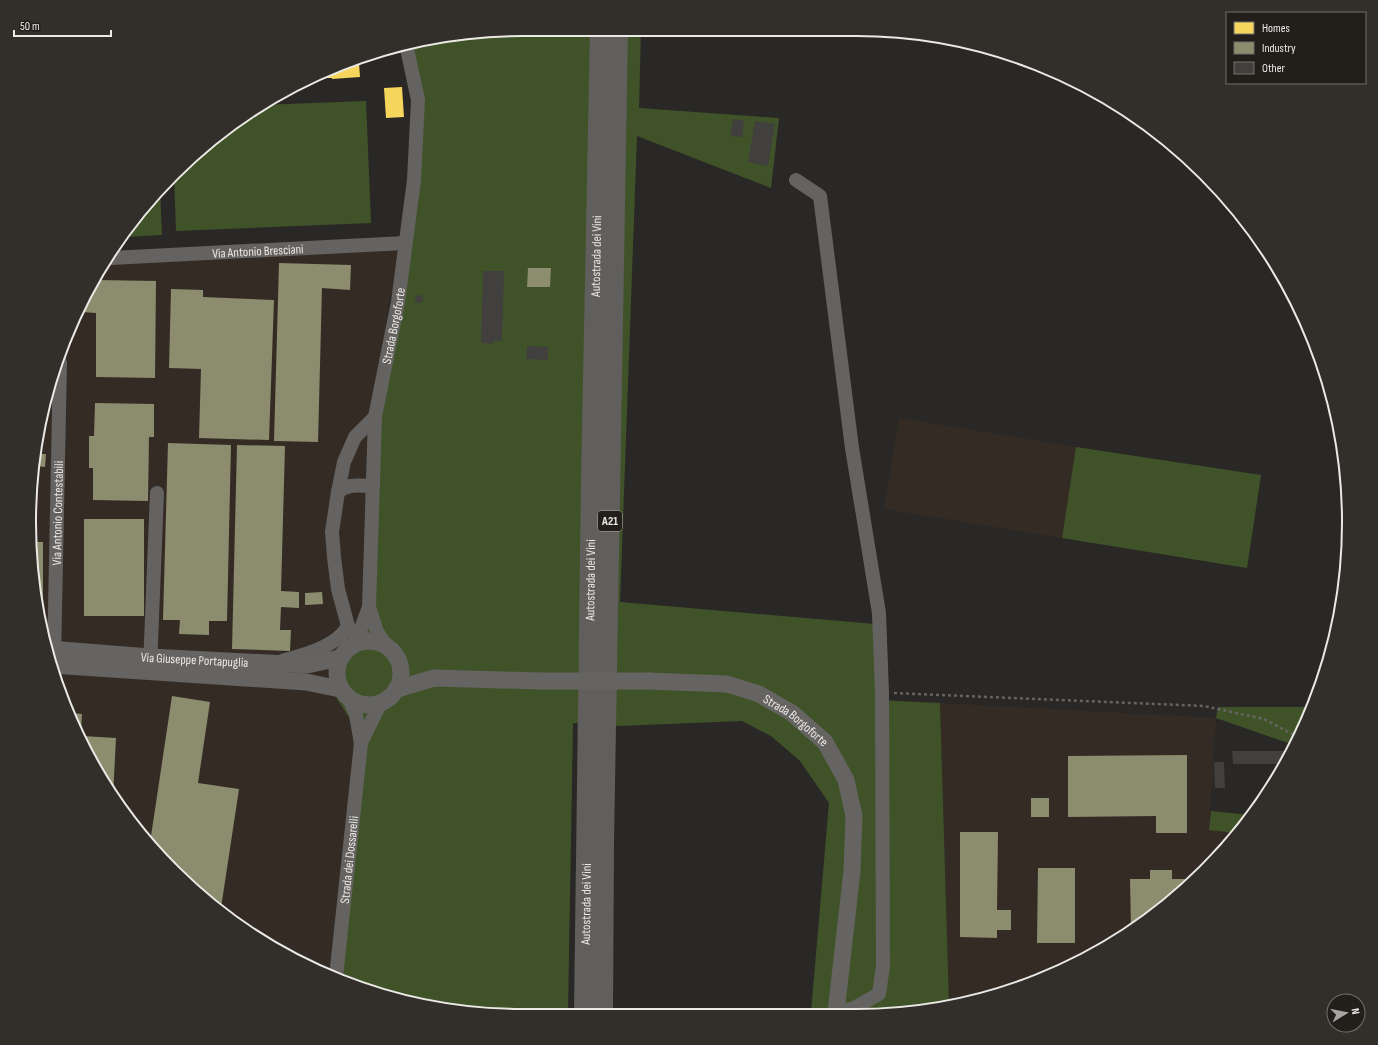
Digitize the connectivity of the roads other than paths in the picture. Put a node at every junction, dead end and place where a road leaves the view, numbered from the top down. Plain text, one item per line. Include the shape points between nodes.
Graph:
1 (600, 36) edge
2 (618, 36) edge
3 (407, 50) edge
4 (796, 180) dead end
5 (406, 243) junction
6 (114, 258) edge
7 (60, 374) edge
8 (375, 416) junction
9 (373, 486) junction
10 (338, 492) junction
11 (157, 493) dead end
12 (369, 608) junction
13 (52, 645) edge
14 (352, 645) junction
15 (387, 647) junction
16 (56, 657) edge
17 (340, 658) junction
18 (399, 662) junction
19 (274, 663) junction
20 (150, 664) junction
21 (434, 678) junction
22 (397, 689) junction
23 (345, 695) junction
24 (380, 704) junction
25 (361, 743) junction
26 (337, 972) edge
27 (584, 1009) edge
28 (603, 1009) edge
29 (836, 1009) edge
30 (851, 1009) edge

1 - 27 highway, Autostrada dei Vini / A21
2 - 28 highway, Autostrada dei Vini / A21
3 - 5 street, Strada Borgoforte via 418,100 414,180
4 - 30 street via 820,196 852,448 879,613 882,693 883,966 879,994
5 - 6 street, Via Antonio Bresciani
5 - 8 street, Strada Borgoforte via 398,302
7 - 13 street, Via Antonio Contestabili
8 - 9 street, Strada Borgoforte
8 - 10 street via 355,437 344,462
9 - 10 street via 343,487
9 - 12 street, Strada Borgoforte
10 - 19 street via 332,532 338,589 348,626 344,633 321,648
11 - 20 street
12 - 14 street, Strada Borgoforte
12 - 15 street, Strada Borgoforte via 377,632
14 - 15 main road via 368,641
14 - 17 main road
15 - 18 main road
16 - 20 main road, Via Giuseppe Portapuglia
17 - 19 main road, Via Giuseppe Portapuglia via 307,665
17 - 23 main road via 336,673
18 - 21 main road
18 - 22 main road via 401,676
19 - 20 main road, Via Giuseppe Portapuglia
20 - 23 main road, Via Giuseppe Portapuglia via 306,682
21 - 22 main road
21 - 29 main road, Strada Borgoforte, bridge via 727,684 759,694 792,713 825,742 846,780 854,816 852,871
22 - 24 main road
23 - 24 main road via 365,706
23 - 25 street, Strada dei Dossarelli via 356,715
24 - 25 street, Strada dei Dossarelli
25 - 26 street, Strada dei Dossarelli

